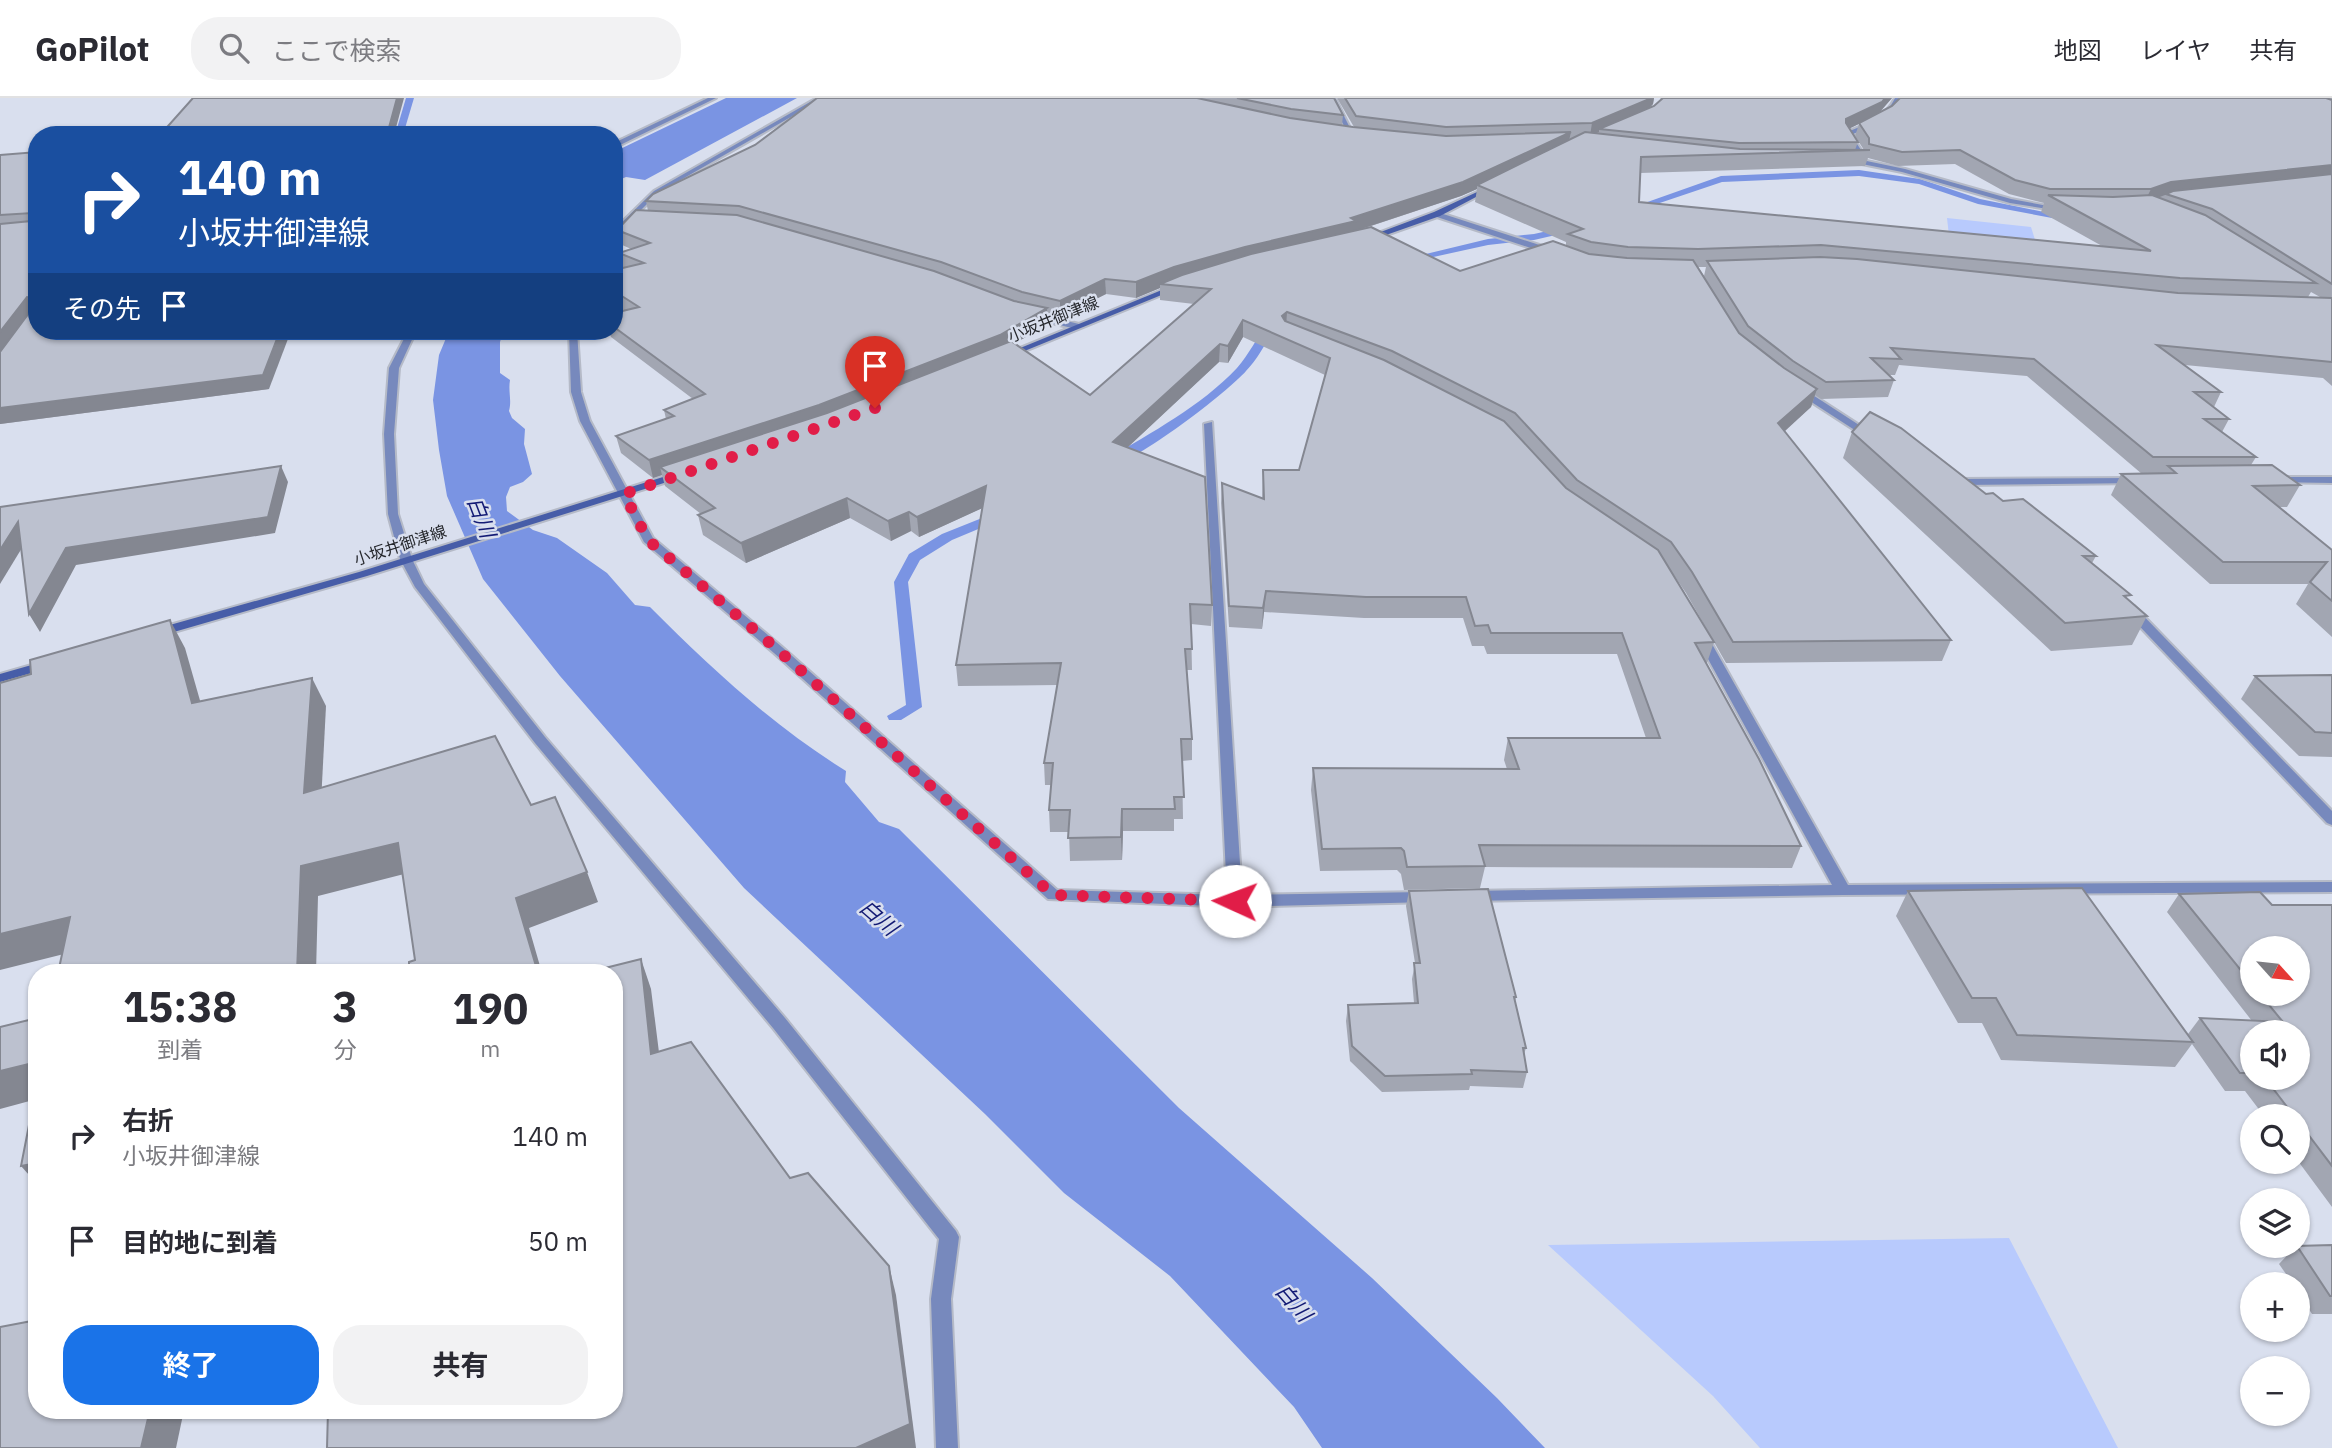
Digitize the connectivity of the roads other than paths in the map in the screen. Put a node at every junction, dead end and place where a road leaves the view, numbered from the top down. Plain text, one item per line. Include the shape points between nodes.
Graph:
1 (713, 98) edge
2 (821, 98) edge
3 (1332, 98) edge
4 (1898, 98) edge
5 (1340, 133) edge
6 (1352, 135) junction
7 (1366, 136) edge
8 (623, 142) edge
9 (1845, 160) edge
10 (1859, 160) junction
11 (1497, 185) edge
12 (2072, 210) edge
13 (1437, 214) junction
14 (630, 220) junction
15 (642, 220) edge
16 (623, 227) edge
17 (1357, 242) edge
18 (1563, 256) edge
19 (1189, 283) edge
20 (1018, 312) edge
21 (1076, 326) junction
22 (408, 340) edge
23 (573, 340) edge
24 (1000, 358) edge
25 (1793, 387) edge
26 (1209, 424) dead end
27 (1876, 438) edge
28 (687, 473) edge
29 (2263, 480) edge
30 (2332, 480) edge
31 (2153, 481) edge
32 (624, 494) junction
33 (1982, 494) edge
34 (406, 559) junction
35 (2122, 601) edge
36 (1698, 629) edge
37 (148, 636) edge
38 (67, 659) edge
39 (0, 678) edge
40 (2332, 820) edge
41 (2332, 887) edge
42 (1843, 890) junction
43 (1235, 901) junction
44 (947, 1448) edge

1 - 8 street
2 - 14 street via 656,192
3 - 6 street
4 - 10 street via 1885,116 1847,134 1860,153
5 - 6 street
6 - 7 street
9 - 10 street
10 - 12 street via 2010,201
11 - 13 main road
13 - 17 main road
13 - 18 street
14 - 15 street
14 - 16 street
19 - 21 main road, 小坂井御津線
20 - 21 street
21 - 24 main road, 小坂井御津線
22 - 34 street via 394,368 389,435 393,514
23 - 32 street via 576,392 582,412
25 - 27 street
26 - 43 street
28 - 32 main road, 小坂井御津線
29 - 30 street
31 - 33 street via 1954,479
32 - 34 main road, 小坂井御津線
32 - 43 street via 648,540 1053,895
34 - 37 main road, 小坂井御津線
34 - 44 street via 419,585 540,740 779,1023 949,1237 941,1299
35 - 40 street
36 - 42 street
38 - 39 main road
41 - 42 street
42 - 43 street

